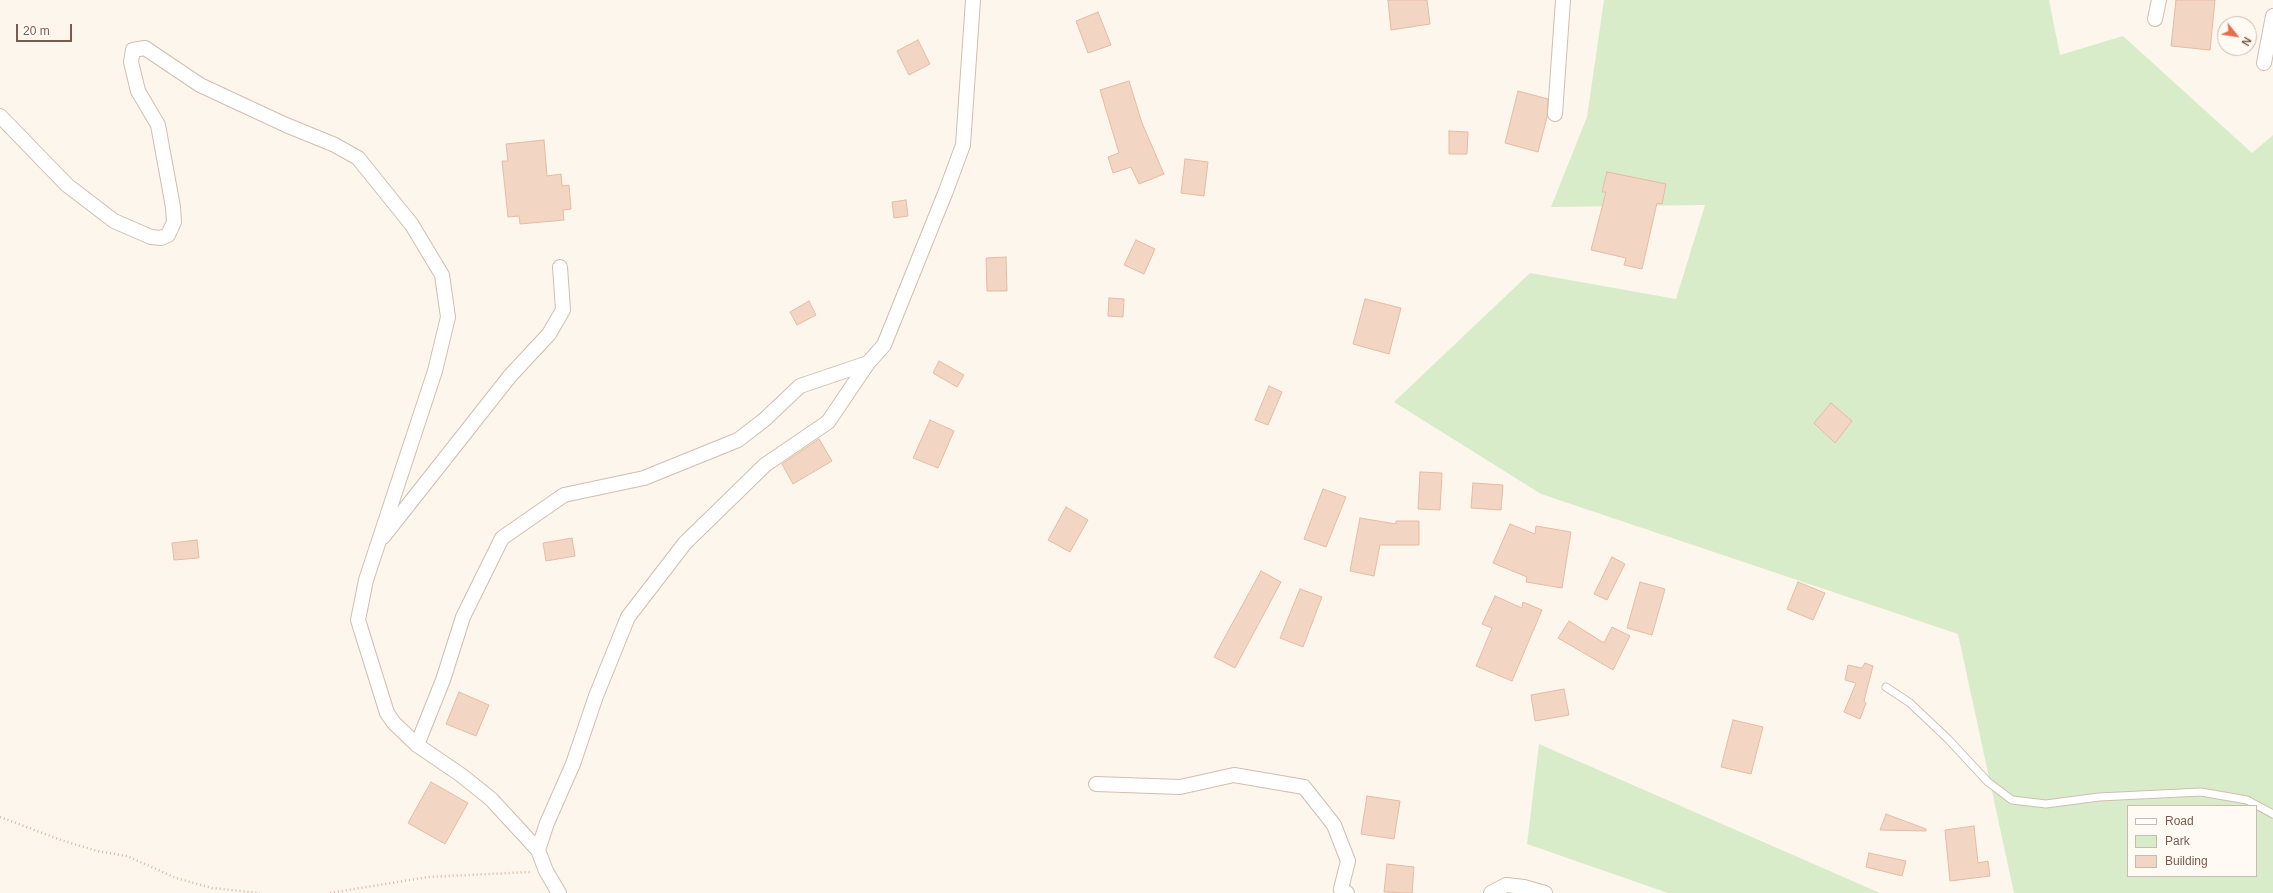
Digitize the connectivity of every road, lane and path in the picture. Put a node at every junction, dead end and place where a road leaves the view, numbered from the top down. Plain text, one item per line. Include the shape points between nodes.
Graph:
1 (973, 0) edge
2 (1563, 0) edge
3 (2159, 0) edge
4 (2273, 16) edge
5 (2155, 19) dead end
6 (2264, 62) dead end
7 (1555, 114) dead end
8 (0, 116) edge
9 (560, 267) dead end
10 (868, 363) junction
11 (377, 544) junction
12 (1886, 687) dead end
13 (417, 745) junction
14 (1096, 784) dead end
15 (2256, 805) edge
16 (2257, 805) edge
17 (2273, 814) edge
18 (0, 817) edge
19 (538, 850) junction
20 (546, 871) junction
21 (260, 893) edge
22 (330, 893) edge
23 (559, 893) edge
24 (1348, 893) edge
25 (1491, 893) edge
26 (1545, 893) edge

1 - 10 street via 963,145 884,345
2 - 7 street
3 - 5 street
4 - 6 street
8 - 11 street via 73,190 114,221 150,237 161,238 168,235 174,222 173,207 158,125 138,91 131,62 132,50 145,48 200,85 335,145 358,158 412,225 442,276 448,317 435,371
9 - 11 street via 563,310 549,334 510,376
10 - 13 street via 800,386 738,440 644,478 564,495 502,538 463,617 443,680
10 - 19 street via 828,422 765,465 685,543 628,616 596,696 574,764 547,823
11 - 13 street via 358,620 387,713 394,724
12 - 15 lane via 1910,703 1988,782 2012,800 2046,804 2099,797 2201,792 2247,800
13 - 19 street via 492,799
14 - 24 street via 1180,787 1234,775 1304,787 1334,825 1348,861 1341,889
16 - 17 lane
18 - 21 path via 61,840 97,851 127,856 183,880 212,888
19 - 20 street
20 - 22 path via 428,877
20 - 23 street
25 - 26 street via 1506,885

